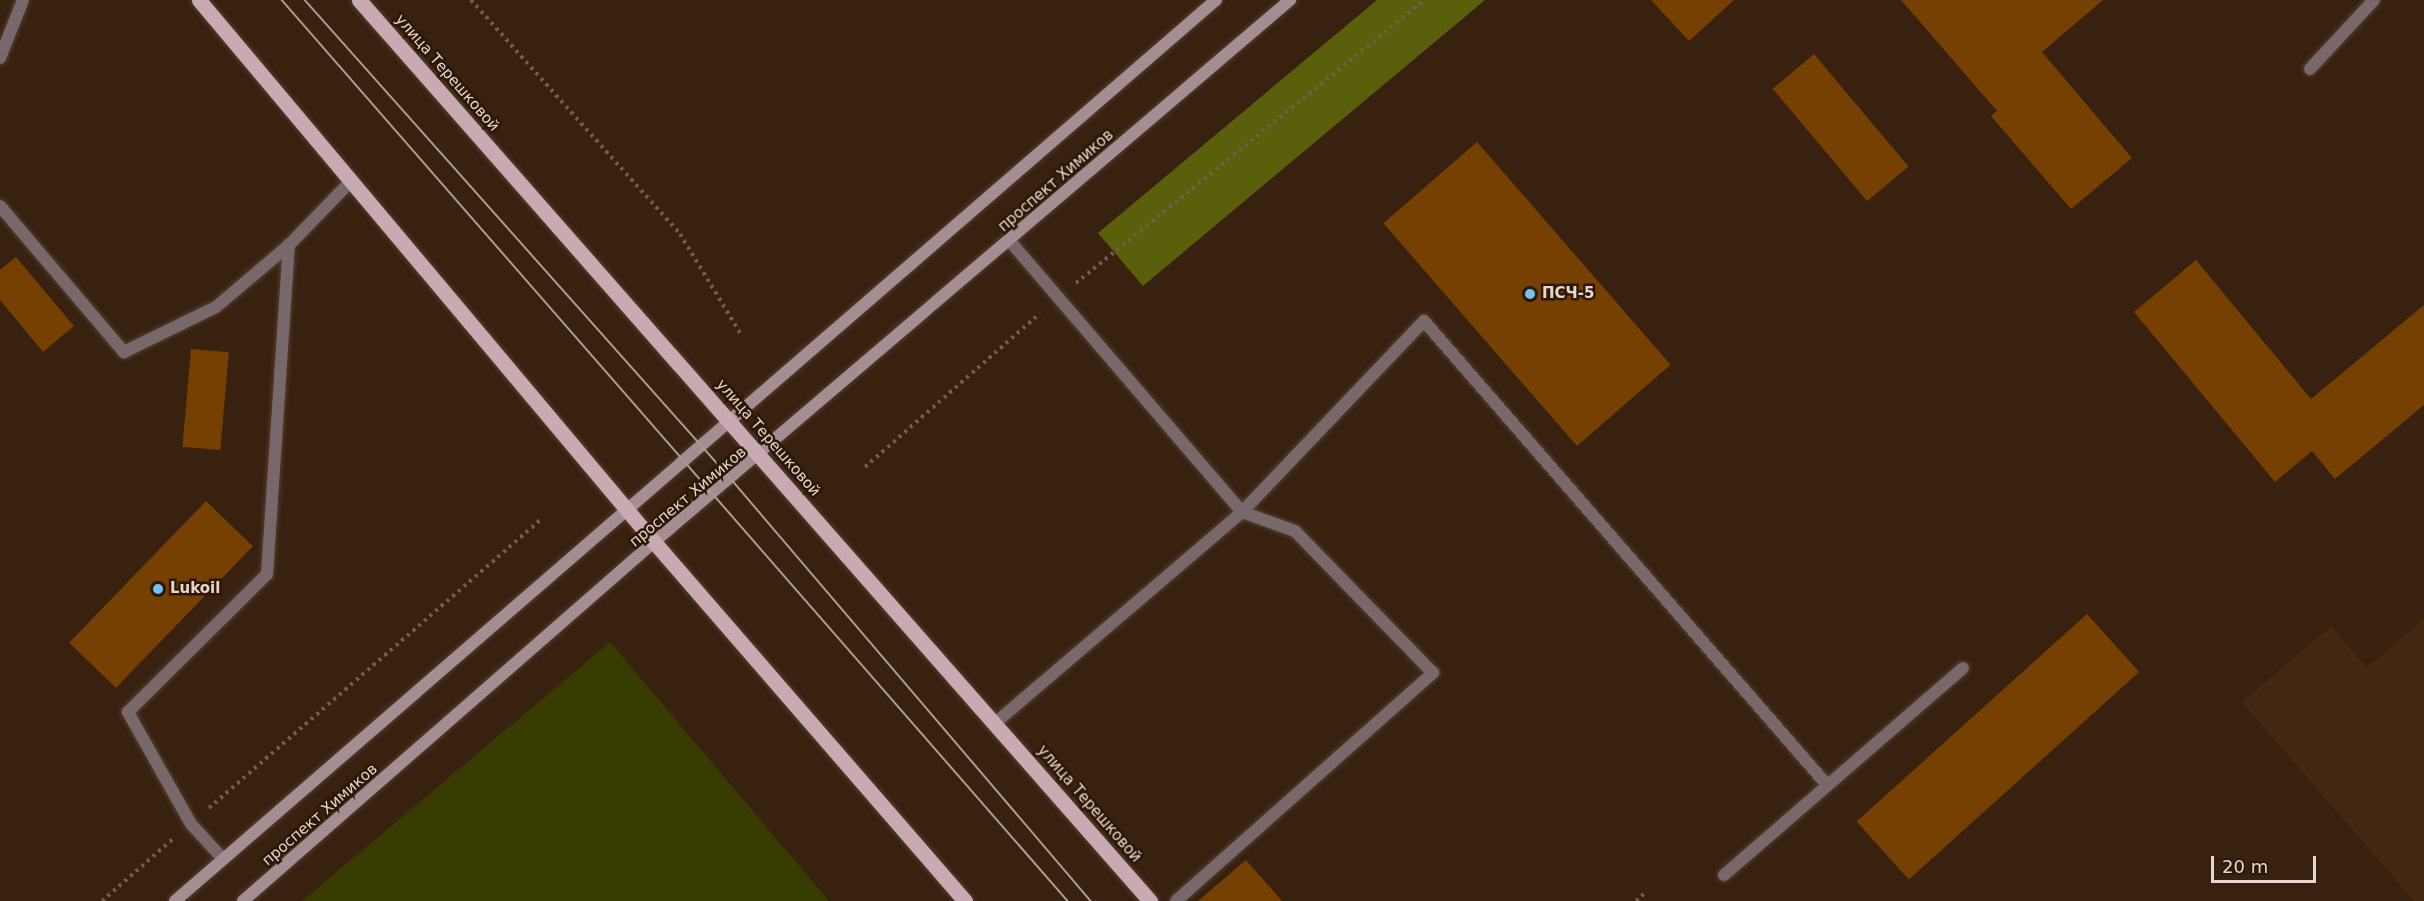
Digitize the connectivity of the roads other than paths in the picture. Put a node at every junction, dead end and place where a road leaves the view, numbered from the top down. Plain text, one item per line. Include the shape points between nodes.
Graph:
1 (22, 0) edge
2 (199, 0) edge
3 (358, 0) edge
4 (1216, 0) edge
5 (1290, 0) edge
6 (2374, 0) edge
7 (0, 58) edge
8 (2310, 69) dead end
9 (351, 181) junction
10 (0, 206) edge
11 (1010, 241) junction
12 (288, 245) junction
13 (729, 421) junction
14 (760, 456) junction
15 (627, 510) junction
16 (1242, 512) junction
17 (654, 542) junction
18 (1963, 668) dead end
19 (994, 724) junction
20 (1827, 785) junction
21 (223, 859) junction
22 (1724, 875) dead end
23 (175, 901) edge
24 (243, 901) edge
25 (965, 901) edge
26 (1150, 901) edge
27 (1176, 901) edge

1 - 7 lane
2 - 9 main road
3 - 13 main road, улица Терешковой
4 - 13 main road, проспект Химиков
5 - 11 main road, проспект Химиков
6 - 8 lane
9 - 12 lane
9 - 15 main road
10 - 12 lane via 124,352 216,307
11 - 14 main road, проспект Химиков
11 - 16 lane
12 - 21 lane via 267,574 128,712 190,824
13 - 14 main road, улица Терешковой
13 - 15 main road, проспект Химиков
14 - 17 main road, проспект Химиков
14 - 19 main road, улица Терешковой
15 - 17 main road
15 - 21 main road, проспект Химиков
16 - 19 lane
16 - 20 lane via 1424,321
16 - 27 lane via 1295,531 1433,673
17 - 24 main road, проспект Химиков
17 - 25 main road
18 - 20 lane
19 - 26 main road, улица Терешковой
20 - 22 lane
21 - 23 main road, проспект Химиков

